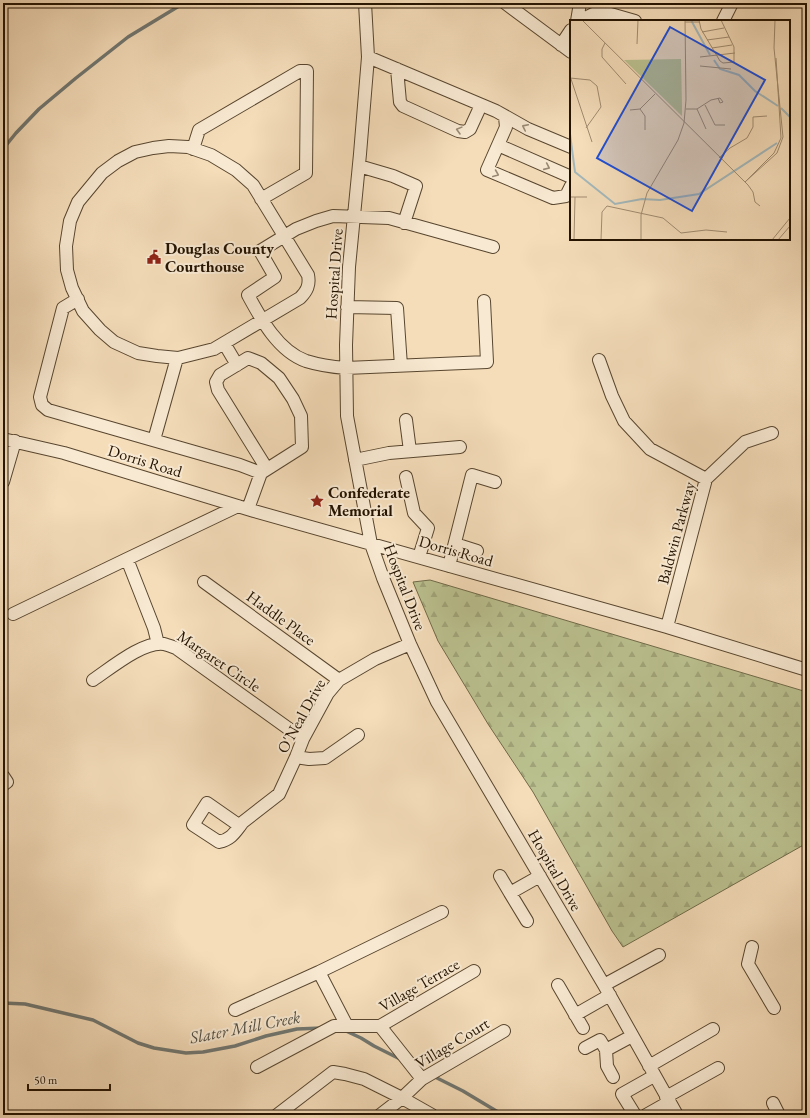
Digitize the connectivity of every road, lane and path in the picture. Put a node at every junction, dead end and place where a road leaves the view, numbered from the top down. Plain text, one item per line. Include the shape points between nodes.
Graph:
1 (366, 3) edge
2 (505, 3) edge
3 (580, 3) edge
4 (732, 3) edge
5 (578, 20) edge
6 (580, 20) edge
7 (632, 20) edge
8 (724, 20) edge
9 (570, 32) edge
10 (561, 45) junction
11 (570, 51) edge
12 (368, 57) junction
13 (397, 69) junction
14 (480, 105) junction
15 (505, 117) junction
16 (498, 145) junction
17 (570, 147) edge
18 (193, 149) junction
19 (359, 166) junction
20 (570, 177) edge
21 (570, 188) edge
22 (261, 199) junction
23 (354, 218) junction
24 (404, 223) junction
25 (285, 236) junction
26 (493, 247) dead end
27 (78, 300) junction
28 (484, 301) dead end
29 (347, 307) junction
30 (262, 320) junction
31 (224, 343) junction
32 (177, 358) junction
33 (599, 360) dead end
34 (237, 365) junction
35 (401, 366) junction
36 (346, 368) junction
37 (406, 420) dead end
38 (772, 433) dead end
39 (9, 440) edge
40 (154, 440) junction
41 (460, 447) dead end
42 (410, 451) junction
43 (355, 460) junction
44 (264, 471) junction
45 (406, 477) dead end
46 (706, 479) junction
47 (3, 482) edge
48 (495, 482) dead end
49 (243, 507) junction
50 (371, 544) junction
51 (455, 544) junction
52 (478, 551) dead end
53 (419, 557) junction
54 (127, 559) junction
55 (449, 566) junction
56 (204, 582) dead end
57 (13, 614) dead end
58 (667, 627) junction
59 (158, 644) junction
60 (410, 644) junction
61 (807, 670) edge
62 (93, 680) dead end
63 (339, 680) junction
64 (358, 735) dead end
65 (303, 739) junction
66 (296, 757) junction
67 (3, 776) edge
68 (3, 785) edge
69 (240, 826) dead end
70 (500, 876) dead end
71 (540, 876) junction
72 (510, 894) junction
73 (442, 912) dead end
74 (527, 921) dead end
75 (659, 954) dead end
76 (474, 971) dead end
77 (319, 972) junction
78 (558, 985) dead end
79 (607, 990) junction
80 (235, 1010) dead end
81 (575, 1015) junction
82 (347, 1026) junction
83 (380, 1026) junction
84 (583, 1028) dead end
85 (713, 1030) dead end
86 (504, 1031) dead end
87 (632, 1036) junction
88 (585, 1048) dead end
89 (606, 1050) junction
90 (257, 1067) dead end
91 (718, 1068) dead end
92 (652, 1071) junction
93 (613, 1077) dead end
94 (422, 1079) junction
95 (402, 1098) junction
96 (667, 1099) junction
97 (773, 1103) dead end
98 (277, 1115) edge
99 (380, 1115) edge
100 (432, 1115) edge
101 (635, 1115) edge
102 (646, 1115) edge
103 (677, 1115) edge
104 (779, 1115) edge

1 - 12 street, Hospital Drive
2 - 10 street
3 - 5 street
4 - 8 street
6 - 7 street via 593,14 607,13
9 - 10 street
10 - 11 street
12 - 13 street
12 - 19 street, Hospital Drive
13 - 14 street
14 -> 13 street via 470,129 465,132 458,131 403,106 400,102
14 - 15 street
15 - 16 street via 506,127
17 -> 15 street
16 -> 20 street
16 -> 21 street via 487,170 553,198 566,196
18 - 22 street via 211,155 236,170 253,185
18 - 22 street via 199,130 300,71 307,71 306,173
18 - 27 street via 170,146 135,152 102,173 78,202 70,221 66,246 67,270
19 - 23 street, Hospital Drive
19 - 24 street via 416,186
22 - 25 street
23 - 24 street via 389,218
23 - 25 street via 334,216 316,221
23 - 29 street, Hospital Drive
24 - 26 street
25 - 30 street via 308,275 308,287 300,298
25 - 30 street via 260,251 275,277 248,295
27 - 32 street via 83,311 114,342 138,353
27 - 40 street via 63,308 40,398 42,405 48,410
28 - 35 street via 487,362
29 - 35 street via 397,308
29 - 36 street, Hospital Drive
30 - 31 street
30 - 36 street via 288,350 305,361
31 - 32 street via 214,349
31 - 34 street
32 - 40 street
33 - 46 street via 624,421 650,449
34 - 44 street via 220,375 216,382 218,390
34 - 44 street via 248,358 261,363 279,378 293,399 300,416 302,447
35 - 36 street
36 - 43 street, Hospital Drive via 347,416
37 - 42 street
38 - 46 street, Baldwin Parkway via 746,442
39 - 47 street
39 - 49 street, Dorris Road via 64,453
40 - 44 street
41 - 42 street
42 - 43 street
43 - 50 street, Hospital Drive
44 - 49 street
45 - 53 street via 414,513 428,528
46 - 58 street, Baldwin Parkway
48 - 51 street via 472,475
49 - 50 street, Dorris Road
49 - 54 street
50 - 53 street, Dorris Road
50 - 60 street, Hospital Drive
51 - 52 street
51 - 55 street
53 - 55 street, Dorris Road
54 - 57 street
54 - 59 street
55 - 58 street, Dorris Road
56 - 63 street, Haddle Place
58 - 61 street, Dorris Road
59 - 62 street, Margaret Circle via 134,652
59 - 65 street, Margaret Circle via 176,648
60 - 63 street, O'Neal Drive via 375,659
60 - 71 street, Hospital Drive via 437,702
63 - 65 street, O'Neal Drive via 328,693
64 - 66 street via 325,758
65 - 66 street, O'Neal Drive
66 - 69 street, O'Neal Drive via 278,794
67 - 68 street via 7,782
70 - 72 street
71 - 72 street
71 - 79 street, Hospital Drive
72 - 74 street
73 - 77 street
75 - 79 street
76 - 83 street, Village Terrace
77 - 80 street
77 - 82 street
78 - 81 street
79 - 81 street
79 - 87 street, Hospital Drive
81 - 84 street
82 - 83 street, Village Terrace
82 - 90 street, Village Terrace via 334,1026
83 - 94 street, Village Terrace
85 - 92 street
86 - 94 street, Village Court
87 - 89 street
87 - 92 street, Hospital Drive
88 - 89 street via 600,1040
89 - 93 street via 607,1066
91 - 96 street
92 - 96 street, Hospital Drive
92 - 101 street via 622,1094
94 - 95 street, Village Court
95 - 98 street via 364,1079 333,1072
95 - 99 street, Village Court
95 - 100 street
96 - 102 street
96 - 103 street, Hospital Drive
97 - 104 street

